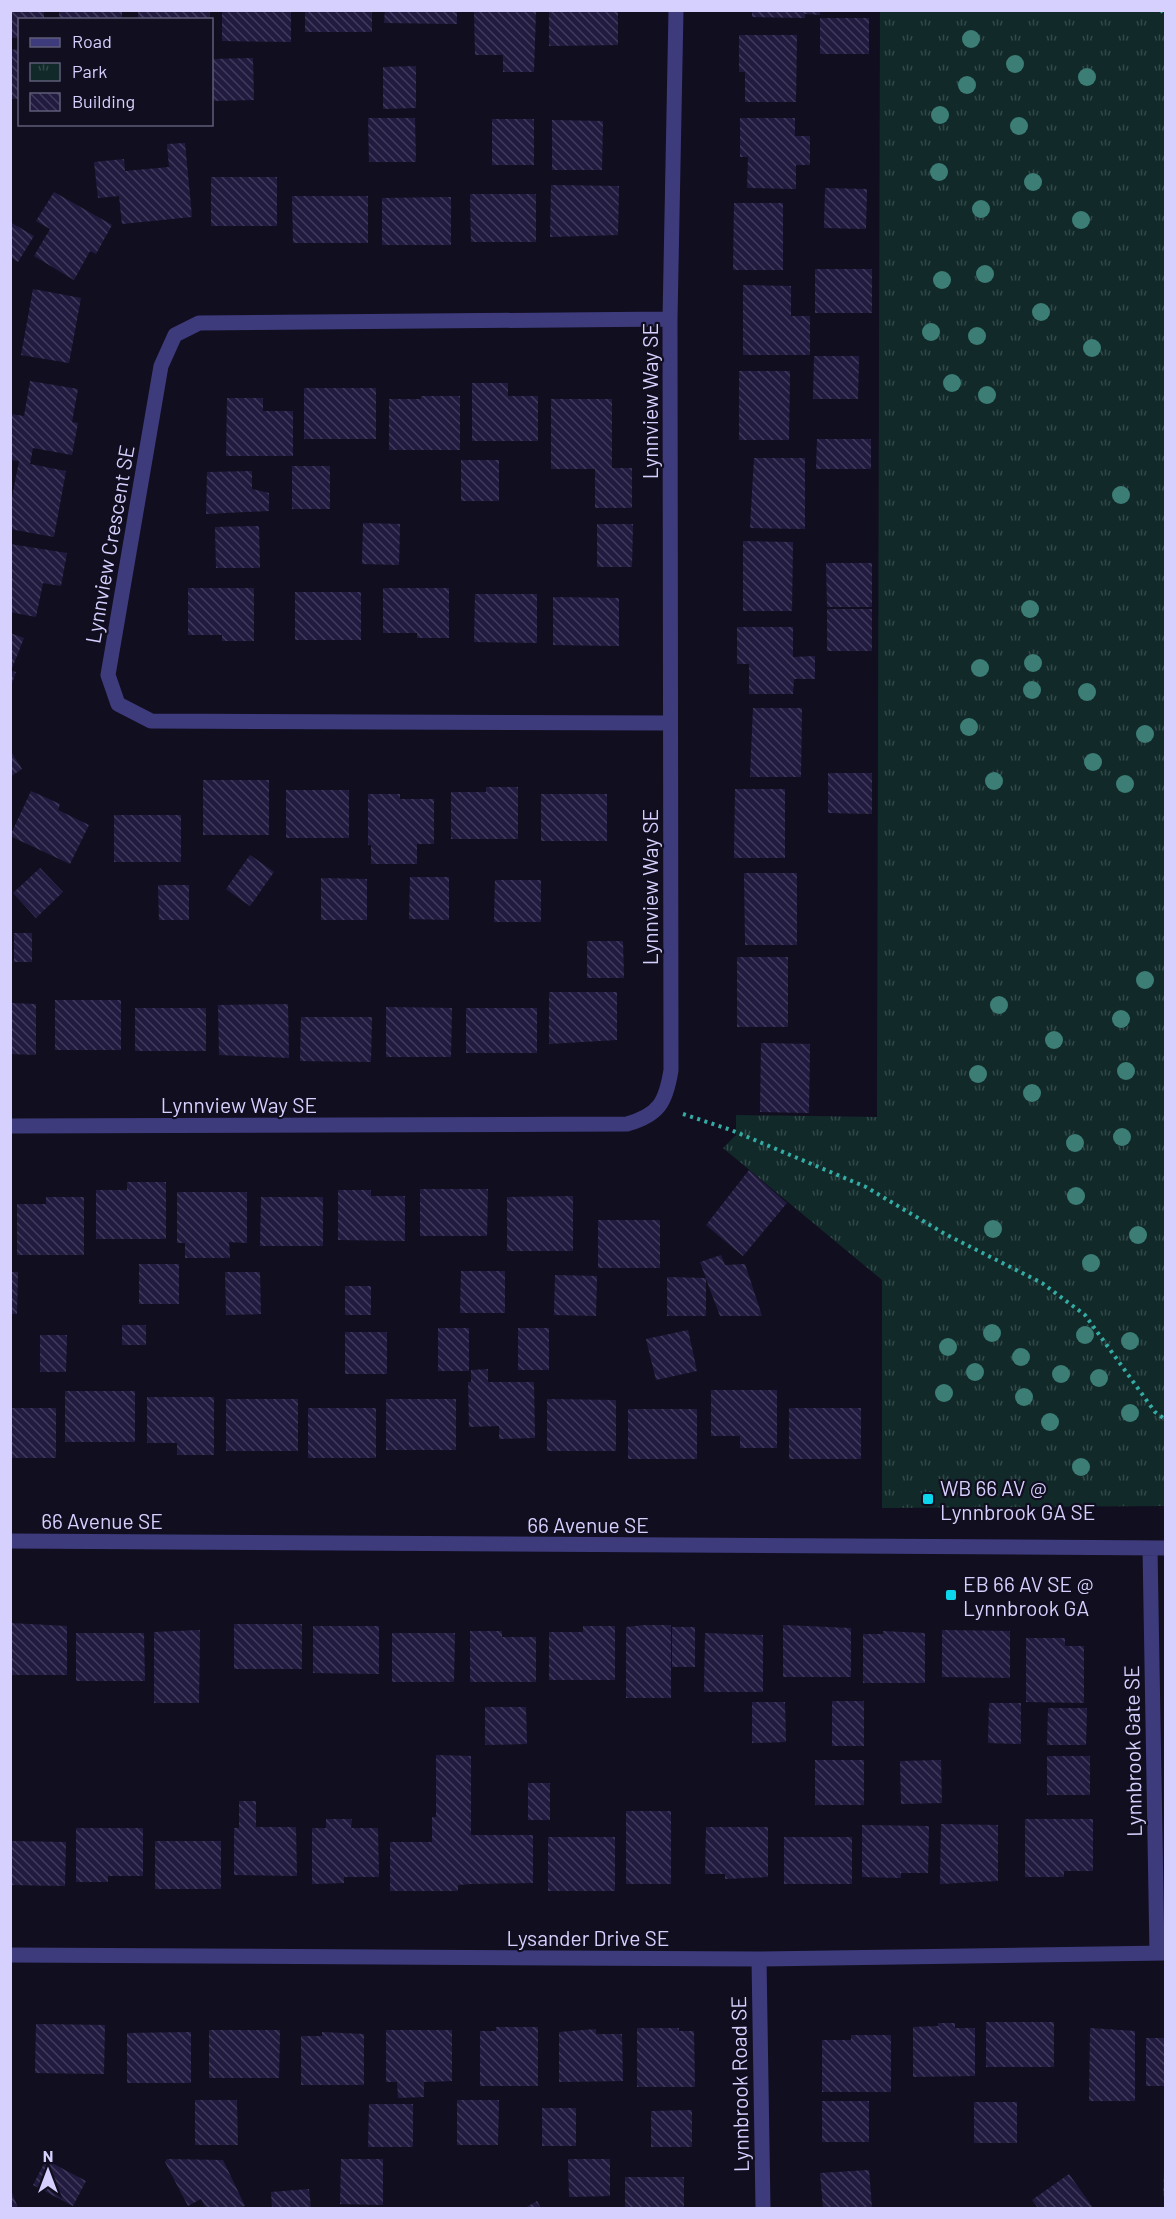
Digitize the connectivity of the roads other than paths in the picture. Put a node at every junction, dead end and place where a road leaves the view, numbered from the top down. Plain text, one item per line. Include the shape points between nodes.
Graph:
1 (676, 10) edge
2 (670, 319) junction
3 (669, 723) junction
4 (10, 1126) edge
5 (10, 1541) edge
6 (1158, 1548) edge
7 (1161, 1953) edge
8 (10, 1955) edge
9 (759, 1959) junction
10 (763, 2208) edge

1 - 2 street, Lynnview Way SE
2 - 3 street, Lynnview Way SE
2 - 3 street, Lynnview Crescent SE via 199,322 175,335 161,366 108,675 118,704 151,721
3 - 4 street, Lynnview Way SE via 671,1070 668,1092 647,1119 627,1124
5 - 6 street, 66 Avenue SE
6 - 7 street, Lynnbrook Gate SE
7 - 9 street, Lysander Drive SE
8 - 9 street, Lysander Drive SE
9 - 10 street, Lynnbrook Road SE

